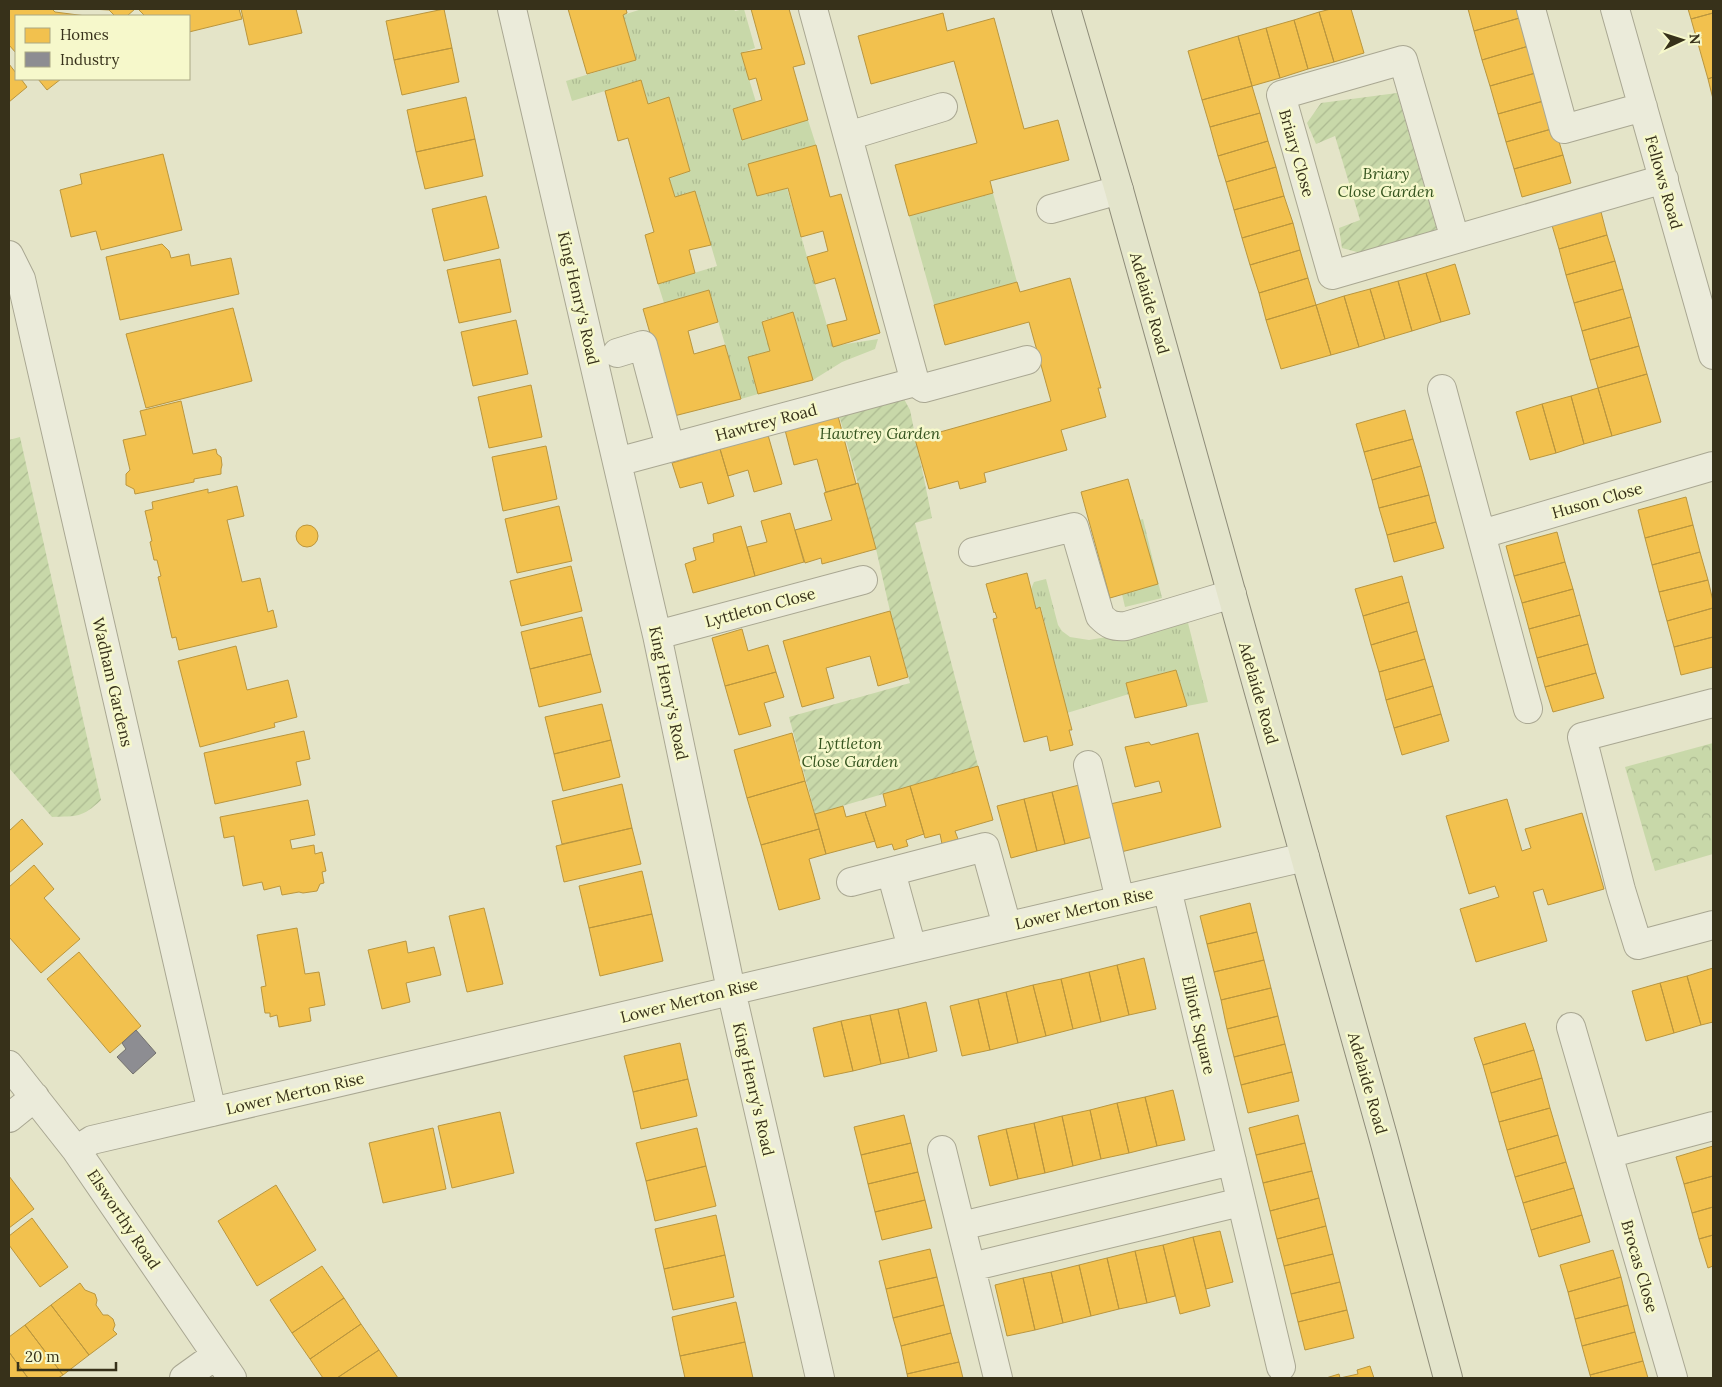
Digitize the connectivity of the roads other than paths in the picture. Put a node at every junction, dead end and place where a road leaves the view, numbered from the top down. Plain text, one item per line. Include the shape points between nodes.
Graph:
1 (512, 9) edge
2 (813, 9) edge
3 (1066, 9) edge
4 (1531, 9) edge
5 (1615, 9) edge
6 (943, 107) dead end
7 (1643, 107) junction
8 (848, 136) junction
9 (1664, 179) junction
10 (1119, 190) junction
11 (1051, 210) dead end
12 (1455, 239) junction
13 (9, 255) edge
14 (617, 353) dead end
15 (1713, 355) edge
16 (1027, 360) dead end
17 (915, 382) junction
18 (1442, 389) dead end
19 (670, 447) junction
20 (617, 462) junction
21 (1713, 466) edge
22 (1482, 534) junction
23 (972, 552) dead end
24 (863, 580) dead end
25 (1232, 594) junction
26 (657, 635) junction
27 (1713, 703) edge
28 (1528, 709) dead end
29 (1088, 765) dead end
30 (1305, 857) junction
31 (891, 872) junction
32 (851, 882) dead end
33 (1167, 889) junction
34 (1120, 900) junction
35 (1713, 925) edge
36 (1007, 926) junction
37 (912, 948) junction
38 (731, 990) junction
39 (1571, 1027) dead end
40 (9, 1065) edge
41 (35, 1097) junction
42 (212, 1112) junction
43 (9, 1118) edge
44 (1713, 1126) edge
45 (76, 1150) junction
46 (942, 1150) dead end
47 (1608, 1154) junction
48 (1232, 1161) junction
49 (1241, 1202) junction
50 (961, 1226) junction
51 (970, 1266) junction
52 (216, 1355) junction
53 (1281, 1367) dead end
54 (184, 1378) edge
55 (232, 1378) edge
56 (820, 1378) edge
57 (998, 1378) edge
58 (1448, 1378) edge
59 (1673, 1378) edge

1 - 20 street, King Henry's Road
2 - 8 street
3 - 10 main road, Adelaide Road
4 - 7 street via 1564,129
5 - 7 street, Fellows Road
6 - 8 street
7 - 9 street, Fellows Road
8 - 17 street
9 - 12 street, Briary Close
9 - 15 street, Fellows Road
10 - 11 street
10 - 25 main road, Adelaide Road
12 - 12 street, Briary Close via 1403,60 1281,95 1332,275
13 - 42 street, Wadham Gardens via 21,279
14 - 19 street via 643,345
16 - 17 street, Hawtrey Road via 924,388
17 - 19 street, Hawtrey Road
18 - 22 street
19 - 20 street, Hawtrey Road
20 - 26 street, King Henry's Road
21 - 22 street, Huson Close
22 - 28 street
23 - 25 street via 1074,527 1100,616 1110,626 1126,626
24 - 26 street, Lyttleton Close
25 - 30 main road, Adelaide Road
26 - 38 street, King Henry's Road
27 - 35 street via 1582,737 1638,945
29 - 34 street
30 - 33 street, Lower Merton Rise
30 - 58 main road, Adelaide Road
31 - 32 street
31 - 36 street via 985,847
31 - 37 street
33 - 34 street, Lower Merton Rise
33 - 48 street, Elliott Square
34 - 36 street, Lower Merton Rise
36 - 37 street, Lower Merton Rise
37 - 38 street, Lower Merton Rise
38 - 42 street, Lower Merton Rise
38 - 56 street, King Henry's Road
39 - 47 street, Brocas Close
40 - 41 street, Elsworthy Road
41 - 43 street
41 - 45 street, Elsworthy Road
42 - 45 street, Lower Merton Rise via 92,1140
44 - 47 street
45 - 52 street, Elsworthy Road
46 - 50 street
47 - 59 street, Brocas Close
48 - 49 street, Elliott Square
48 - 50 street
49 - 51 street
49 - 53 street, Elliott Square
50 - 51 street
51 - 57 street
52 - 54 street
52 - 55 street, Elsworthy Road

